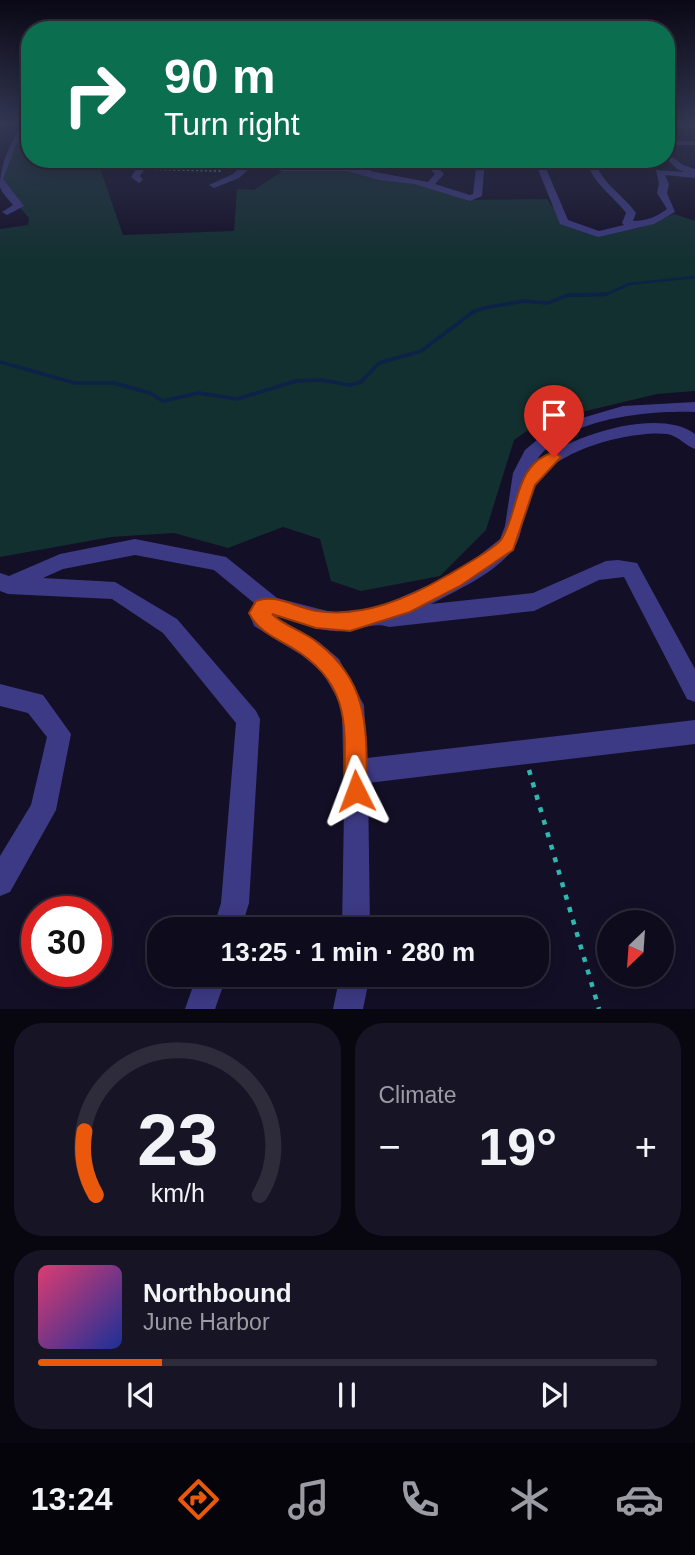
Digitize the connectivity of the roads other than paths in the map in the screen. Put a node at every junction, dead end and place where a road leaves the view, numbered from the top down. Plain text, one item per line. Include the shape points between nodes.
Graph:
1 (139, 171) edge
2 (242, 171) edge
3 (358, 171) edge
4 (437, 171) edge
5 (477, 171) edge
6 (543, 171) edge
7 (597, 171) edge
8 (363, 172) joint
9 (695, 173) edge
10 (0, 179) edge
11 (139, 180) dead end
12 (214, 186) dead end
13 (429, 186) junction
14 (7, 212) dead end
15 (635, 226) junction
16 (695, 407) edge
17 (695, 443) edge
18 (518, 508) junction
19 (4, 583) edge
20 (271, 606) junction
21 (350, 622) junction
22 (695, 691) edge
23 (0, 695) edge
24 (695, 732) edge
25 (355, 772) junction
26 (0, 882) edge
27 (231, 917) edge
28 (356, 917) edge
29 (208, 987) edge
30 (353, 987) edge
31 (355, 987) edge
32 (200, 1009) edge
33 (348, 1009) edge
34 (354, 1009) edge

1 - 11 street via 135,177
2 - 12 street
3 - 8 street
4 - 13 street via 440,174
5 - 13 street via 475,197
6 - 15 street via 564,222 598,234
7 - 15 street via 631,213 627,223
8 - 13 street
9 - 15 street via 659,172 662,193 672,210
10 - 14 street via 19,206
16 - 18 street via 641,407 552,438 531,451 522,469
17 - 18 street via 684,433 654,429 570,448 538,469
18 - 21 street via 508,545 501,551 404,606
19 - 20 street via 60,562 135,547 219,563
19 - 27 street via 115,591 170,626 248,719
20 - 21 street via 316,619
20 - 25 street via 262,607 261,619 311,649 342,682 353,705
21 - 22 street via 534,602 619,566 630,569
23 - 26 street via 35,703 59,734 43,810
24 - 25 street
25 - 28 street
29 - 32 street
30 - 33 street
31 - 34 street

